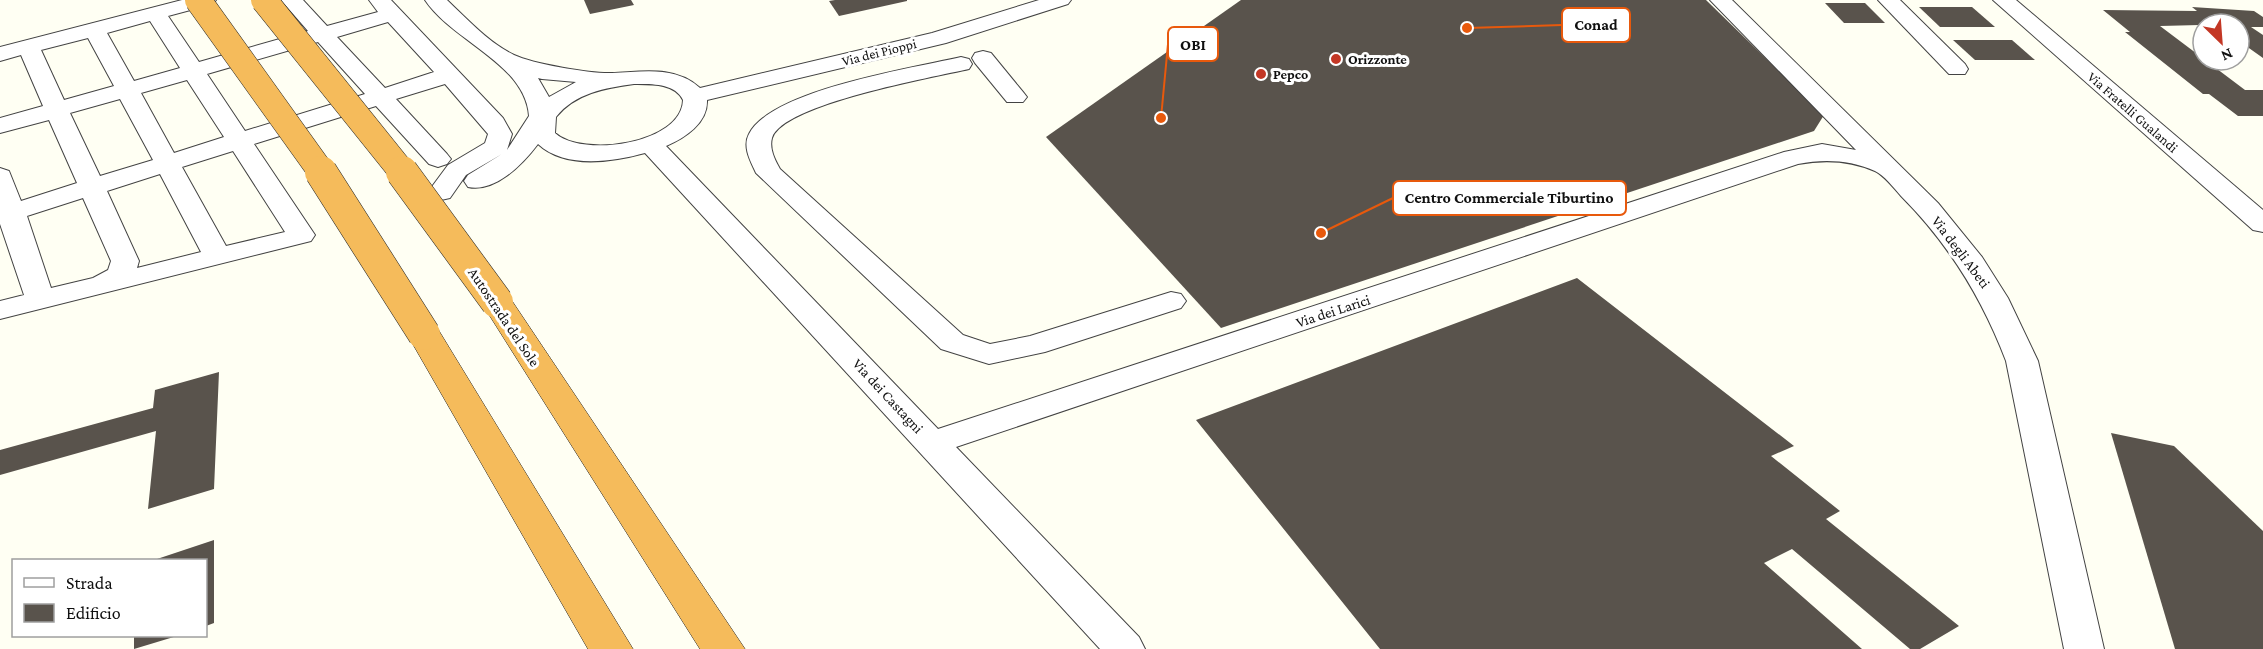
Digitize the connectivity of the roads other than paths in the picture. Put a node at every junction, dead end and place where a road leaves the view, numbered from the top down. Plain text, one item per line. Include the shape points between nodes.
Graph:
1 (198, 0) edge
2 (206, 0) edge
3 (264, 0) edge
4 (291, 0) edge
5 (435, 0) edge
6 (1061, 0) edge
7 (1720, 0) edge
8 (1888, 0) edge
9 (2003, 0) edge
10 (386, 7) edge
11 (155, 13) junction
12 (94, 29) junction
13 (322, 35) junction
14 (28, 46) junction
15 (0, 54) edge
16 (500, 56) junction
17 (1957, 69) dead end
18 (193, 72) junction
19 (449, 75) junction
20 (634, 77) junction
21 (127, 90) junction
22 (380, 96) junction
23 (695, 96) junction
24 (1015, 97) dead end
25 (58, 109) junction
26 (542, 118) junction
27 (0, 126) edge
28 (239, 141) junction
29 (1802, 142) junction
30 (1865, 143) junction
31 (650, 144) junction
32 (438, 159) dead end
33 (167, 164) junction
34 (0, 176) edge
35 (1734, 177) junction
36 (472, 183) dead end
37 (93, 187) junction
38 (441, 192) dead end
39 (6, 214) edge
40 (2263, 224) edge
41 (218, 257) junction
42 (99, 287) junction
43 (41, 301) junction
44 (1171, 301) dead end
45 (0, 310) edge
46 (932, 443) junction
47 (611, 649) edge
48 (723, 649) edge
49 (1125, 649) edge
50 (2084, 649) edge

1 - 47 highway, bridge via 330,184
2 - 11 street
3 - 48 highway, Autostrada del Sole, bridge via 397,165 497,303
4 - 13 street
5 - 16 street
6 - 23 street, Via dei Pioppi via 938,38
7 - 30 street, Via degli Abeti
8 - 17 street
9 - 40 street, Via Fratelli Gualandi
10 - 13 street
10 - 19 street
11 - 12 street
11 - 18 street
12 - 14 street
12 - 21 street
13 - 18 street
13 - 22 street
14 - 15 street
14 - 25 street
16 - 20 street via 529,69 557,75
16 - 26 street via 530,80 540,100
18 - 21 street
18 - 28 street
19 - 22 street
19 - 38 street via 494,123 500,140 496,147 457,170
20 - 23 street via 674,81
20 - 26 street via 610,80 565,96
21 - 25 street
21 - 33 street
22 - 28 street
22 - 32 street
23 - 31 street via 696,108 688,121
24 - 44 street via 972,61 817,100 778,116 765,127 759,140 761,156 769,173 952,342 989,354 1034,345
25 - 27 street
25 - 37 street
26 - 31 street via 541,130 546,138 567,150 605,153
26 - 36 street via 523,150
28 - 33 street
28 - 41 street via 294,237
29 - 30 street, Via dei Larici
29 - 30 street, Via dei Larici via 1823,133
29 - 35 street, Via dei Larici
30 - 35 street, Via dei Larici via 1859,157 1822,152 1793,157
30 - 50 street, Via degli Abeti via 1959,244 1987,282 2008,323 2033,403
31 - 46 street, Via dei Castagni
33 - 37 street
33 - 41 street
34 - 39 street
35 - 46 street, Via dei Larici
37 - 39 street
37 - 42 street via 125,261 120,275
39 - 43 street
41 - 42 street
42 - 43 street
43 - 45 street
46 - 49 street, Via dei Castagni

